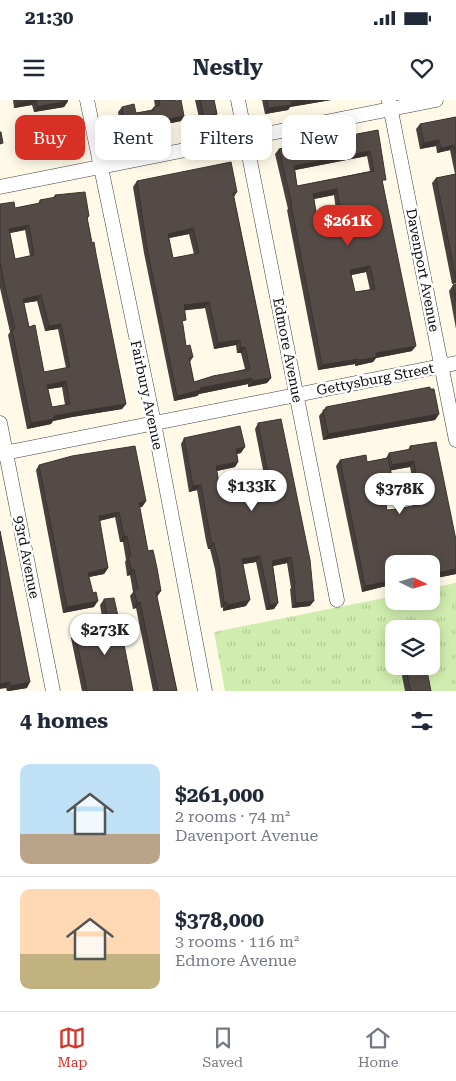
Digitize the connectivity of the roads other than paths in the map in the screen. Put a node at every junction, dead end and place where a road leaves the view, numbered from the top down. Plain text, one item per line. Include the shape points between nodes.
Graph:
1 (86, 100) edge
2 (238, 100) edge
3 (436, 100) edge
4 (390, 104) edge
5 (241, 115) edge
6 (272, 132) edge
7 (181, 151) edge
8 (250, 160) edge
9 (100, 167) junction
10 (0, 187) edge
11 (456, 363) edge
12 (442, 366) junction
13 (296, 395) junction
14 (0, 423) edge
15 (154, 423) junction
16 (456, 440) edge
17 (3, 454) edge
18 (337, 600) dead end
19 (53, 691) edge
20 (205, 691) edge

1 - 9 street, Fairbury Avenue
2 - 5 street, Edmore Avenue
3 - 4 street
4 - 6 street
4 - 12 street, Davenport Avenue
7 - 9 street
8 - 13 street, Edmore Avenue
9 - 10 street
9 - 15 street, Fairbury Avenue
11 - 12 street, Gettysburg Street
12 - 13 street, Gettysburg Street
12 - 16 street, Davenport Avenue
13 - 15 street, Gettysburg Street
13 - 18 street, Edmore Avenue
14 - 17 street, 93rd Avenue
15 - 17 street, Gettysburg Street
15 - 20 street, Fairbury Avenue
17 - 19 street, 93rd Avenue

